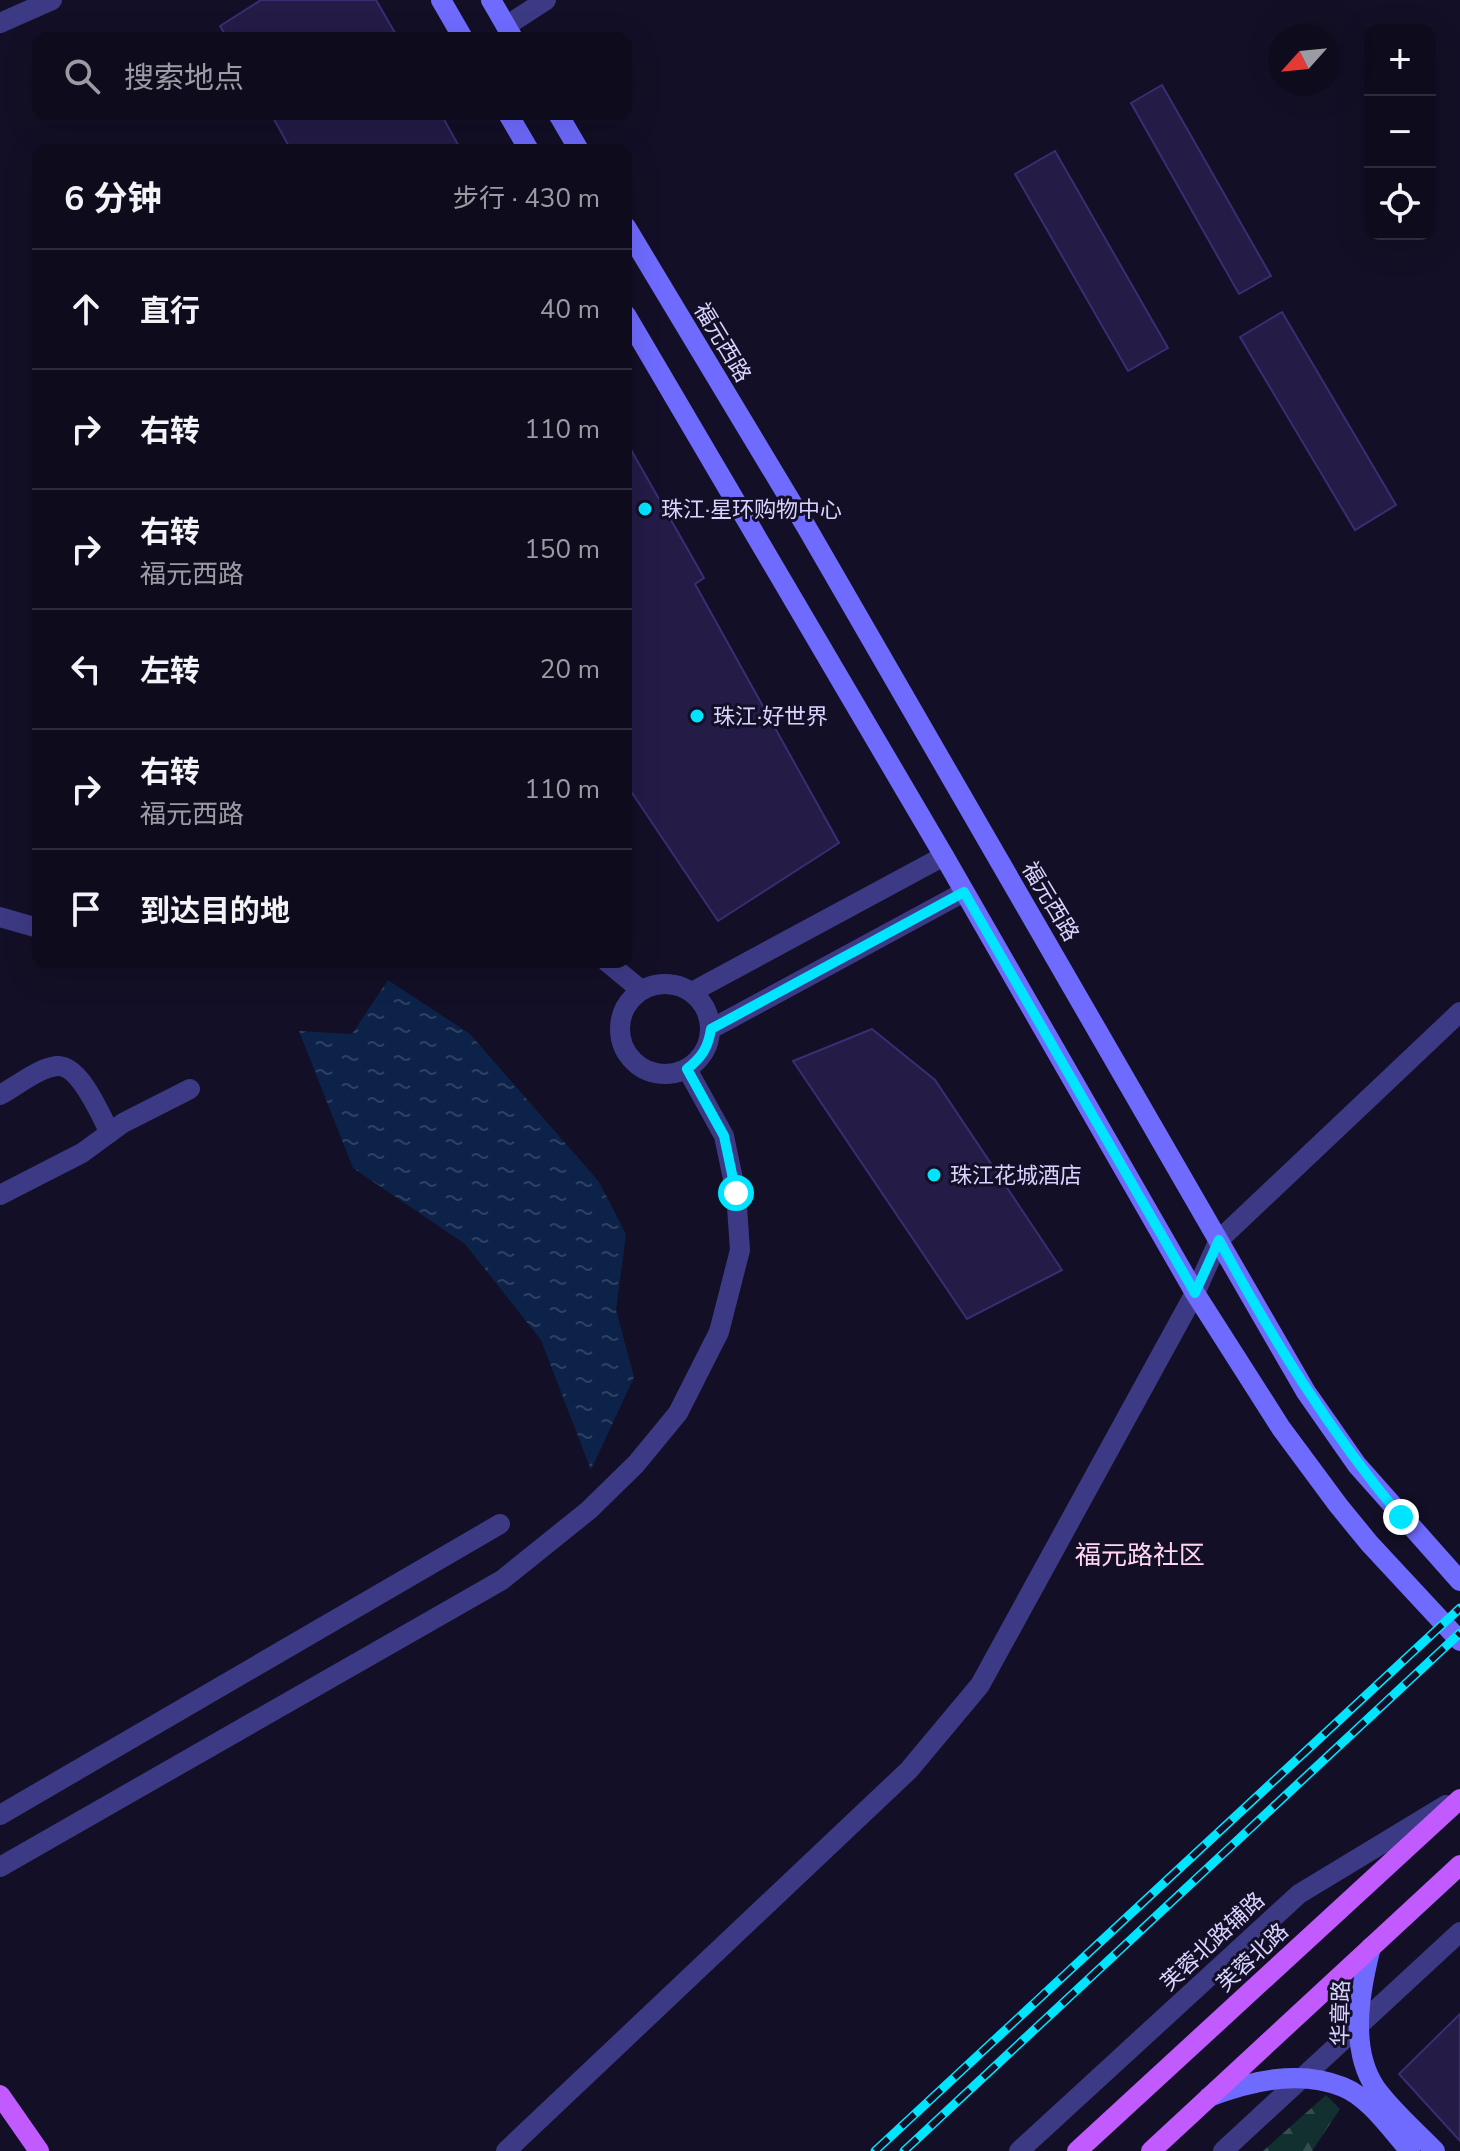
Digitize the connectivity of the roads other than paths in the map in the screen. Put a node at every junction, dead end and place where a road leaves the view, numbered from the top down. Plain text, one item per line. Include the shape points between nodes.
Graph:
1 (52, 0) edge
2 (441, 0) edge
3 (491, 0) edge
4 (546, 0) edge
5 (0, 23) edge
6 (460, 32) edge
7 (509, 32) edge
8 (512, 120) edge
9 (562, 120) edge
10 (526, 144) edge
11 (576, 144) edge
12 (632, 237) edge
13 (632, 325) edge
14 (944, 856) junction
15 (964, 892) junction
16 (0, 917) edge
17 (32, 926) edge
18 (614, 968) edge
19 (641, 990) junction
20 (692, 992) junction
21 (1460, 1012) edge
22 (711, 1029) junction
23 (687, 1069) junction
24 (190, 1089) dead end
25 (0, 1095) edge
26 (110, 1133) junction
27 (0, 1195) edge
28 (1219, 1240) junction
29 (1195, 1293) junction
30 (500, 1524) dead end
31 (1460, 1581) edge
32 (1460, 1641) edge
33 (1460, 1798) edge
34 (0, 1815) edge
35 (1460, 1865) edge
36 (0, 1867) edge
37 (1460, 1932) edge
38 (1371, 1947) junction
39 (1361, 2023) junction
40 (1300, 2079) junction
41 (0, 2095) edge
42 (1209, 2097) junction
43 (39, 2151) edge
44 (506, 2151) edge
45 (1019, 2151) edge
46 (1077, 2151) edge
47 (1151, 2151) edge
48 (1223, 2151) edge
49 (1410, 2151) edge
50 (1435, 2151) edge

1 - 5 street
2 - 6 main road
3 - 7 main road
4 - 7 street
8 - 10 main road
9 - 11 main road
12 - 28 main road, 福元西路 via 807,528
13 - 14 main road
14 - 15 main road
14 - 20 street
15 - 22 street
15 - 29 main road
16 - 17 street
18 - 19 street
19 - 20 street via 658,983
19 - 23 street via 621,1018 626,1052 653,1073
20 - 22 street via 709,1015
21 - 28 street
22 - 23 street via 708,1045
23 - 36 street via 724,1136 740,1250 719,1332 678,1413 636,1464 589,1510 502,1580
24 - 26 street
25 - 26 street via 41,1072 67,1067 83,1083
26 - 27 street
28 - 29 street
28 - 31 main road, 福元西路 via 1306,1392 1357,1465
29 - 32 main road via 1281,1428 1338,1505
29 - 44 street via 980,1685 909,1770
30 - 34 street
33 - 45 street, 芙蓉北路辅路 via 1299,1894
33 - 46 main road, 芙蓉北路
35 - 38 main road
37 - 39 street
38 - 39 main road, 华章路
38 - 42 main road
39 - 40 street
39 - 50 main road, 华章路 via 1363,2060 1376,2089
40 - 42 main road via 1273,2079
40 - 48 street
40 - 49 main road via 1343,2087
41 - 43 main road
42 - 47 main road

